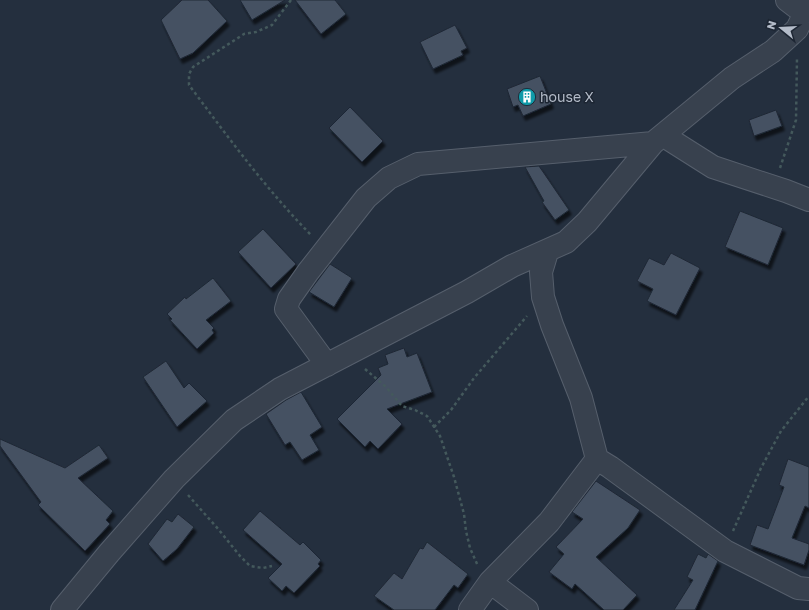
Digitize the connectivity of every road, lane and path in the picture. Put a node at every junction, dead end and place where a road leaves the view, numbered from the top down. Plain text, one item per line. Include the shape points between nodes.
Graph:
1 (291, 0) edge
2 (787, 0) edge
3 (804, 16) edge
4 (659, 140) junction
5 (774, 187) junction
6 (809, 200) edge
7 (326, 250) junction
8 (547, 252) junction
9 (543, 297) junction
10 (348, 354) junction
11 (327, 365) junction
12 (809, 396) edge
13 (434, 427) junction
14 (597, 459) junction
15 (174, 479) junction
16 (724, 551) junction
17 (272, 566) dead end
18 (487, 586) junction
19 (805, 592) edge
20 (62, 610) edge
21 (470, 610) edge
22 (527, 610) edge

1 - 7 path via 272,25 244,34 193,67 188,85 289,213
2 - 3 street
3 - 4 street via 773,51 732,78
3 - 5 path via 796,120
4 - 5 street via 713,167
4 - 7 street via 418,164 389,178 366,198
4 - 8 street via 588,222 566,242
5 - 6 street
7 - 11 street via 290,299 286,309
8 - 9 street via 541,272
8 - 10 street via 512,266 468,292
9 - 13 path via 474,378 451,410
9 - 14 street via 581,398
10 - 11 street
10 - 13 path via 386,387 402,406 427,416
11 - 15 street via 280,389 234,420
12 - 16 path via 780,431
13 - 18 path via 440,436 454,477 470,548
14 - 16 street
14 - 18 street via 550,522
15 - 17 path via 250,566
15 - 20 street
16 - 19 street
18 - 21 street
18 - 22 street

